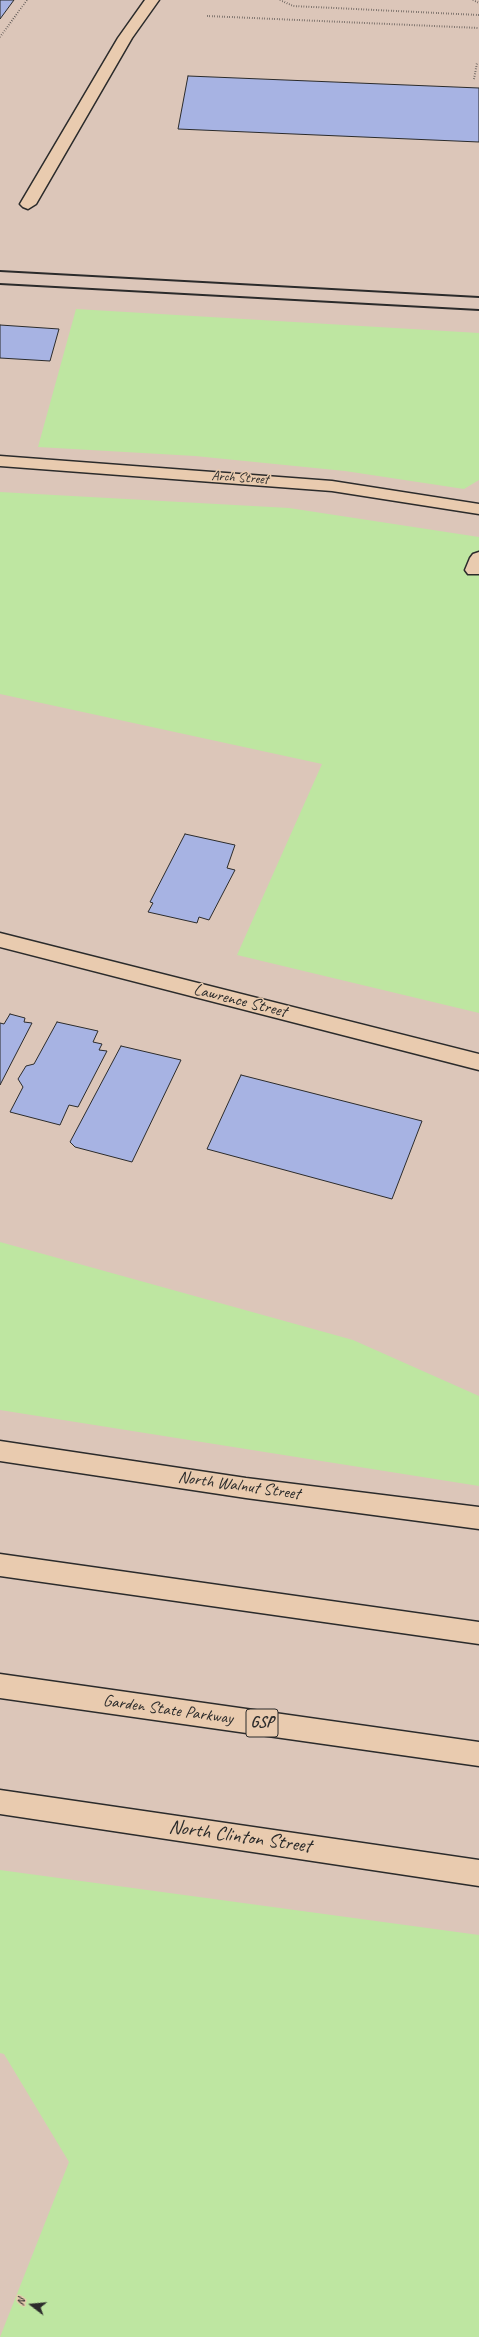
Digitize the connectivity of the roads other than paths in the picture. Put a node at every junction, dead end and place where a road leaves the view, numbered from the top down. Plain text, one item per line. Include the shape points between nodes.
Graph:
1 (152, 0) edge
2 (28, 204) dead end
3 (0, 461) edge
4 (479, 508) edge
5 (0, 940) edge
6 (479, 1062) edge
7 (0, 1451) edge
8 (470, 1517) edge
9 (0, 1566) edge
10 (479, 1632) edge
11 (0, 1686) edge
12 (479, 1754) edge
13 (0, 1802) edge
14 (479, 1873) edge

1 - 2 main road via 125,38
3 - 4 main road, Arch Street via 332,486
5 - 6 main road, Lawrence Street
7 - 8 main road, North Walnut Street via 246,1488
9 - 10 main road
11 - 12 main road, Garden State Parkway / GSP
13 - 14 main road, North Clinton Street

